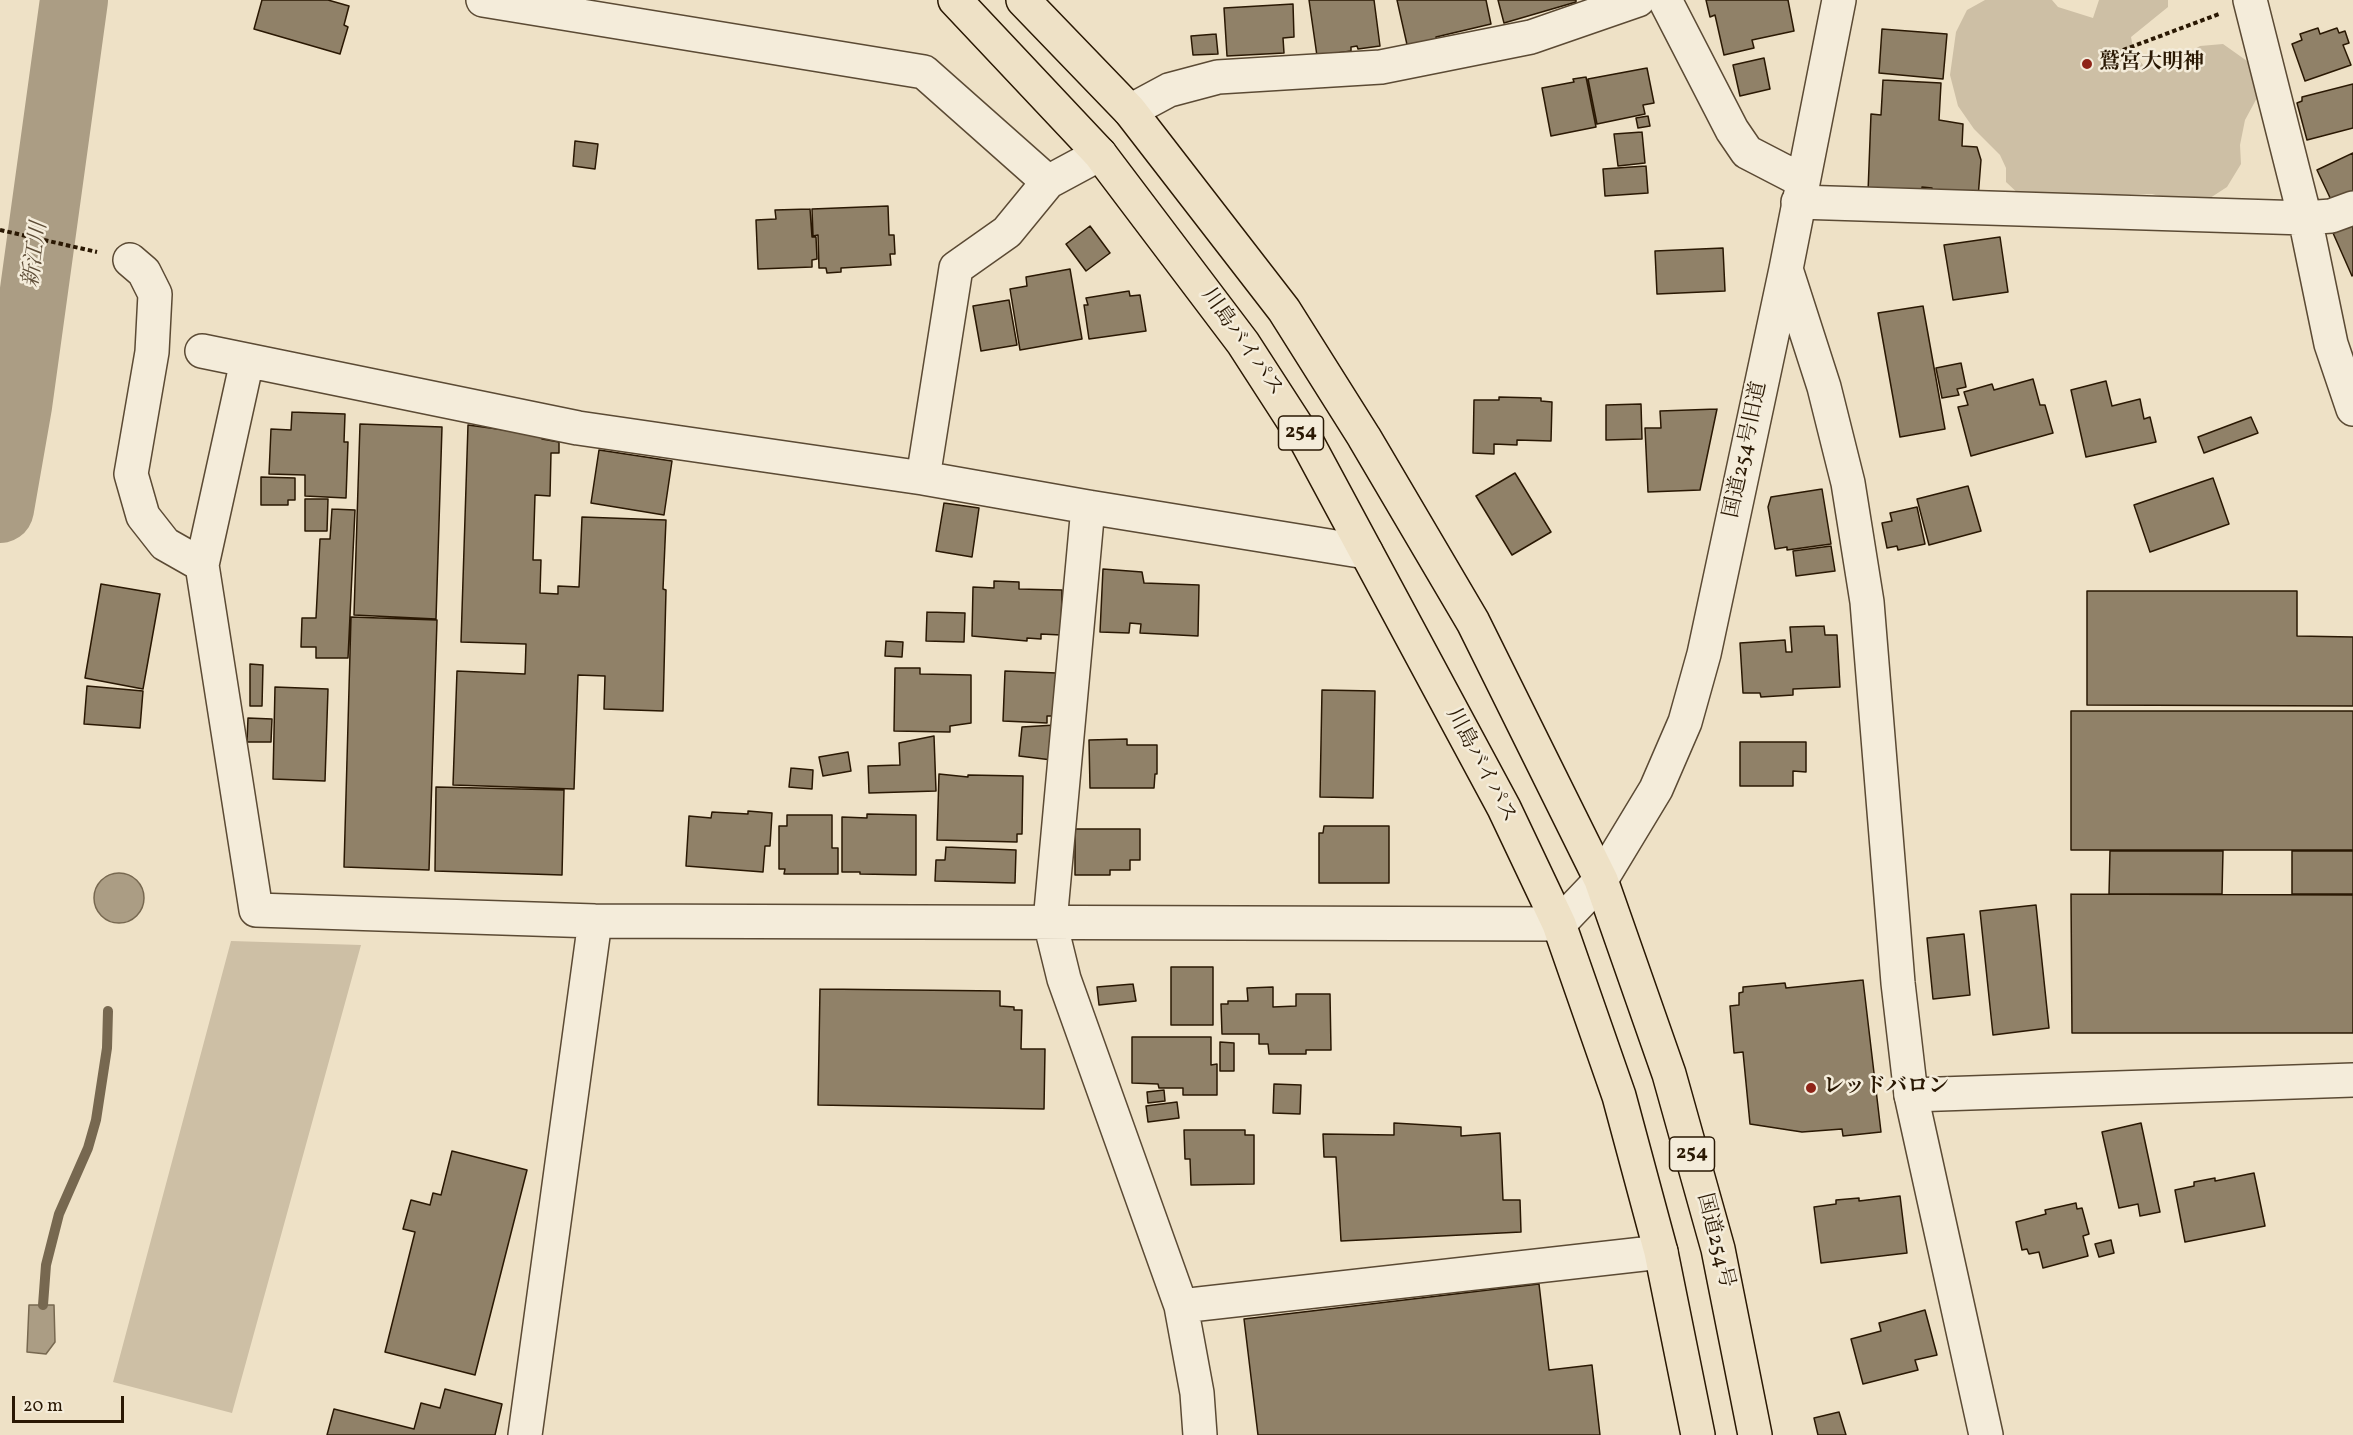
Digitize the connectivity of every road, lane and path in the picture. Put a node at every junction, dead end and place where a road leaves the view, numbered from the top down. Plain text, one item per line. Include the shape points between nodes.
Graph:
1 (483, 0) edge
2 (955, 0) edge
3 (1023, 0) edge
4 (1638, 0) edge
5 (1665, 0) edge
6 (1839, 0) edge
7 (2250, 1) edge
8 (2123, 50) dead end
9 (1130, 111) junction
10 (1100, 154) junction
11 (1048, 182) junction
12 (1801, 191) junction
13 (2353, 208) edge
14 (2305, 218) junction
15 (0, 230) edge
16 (130, 260) joint
17 (1786, 269) junction
18 (202, 351) dead end
19 (247, 361) junction
20 (2353, 409) edge
21 (923, 478) junction
22 (1088, 507) junction
23 (1366, 552) junction
24 (202, 565) junction
25 (1601, 880) junction
26 (595, 921) junction
27 (1050, 922) junction
28 (1559, 924) junction
29 (2353, 1080) edge
30 (1911, 1095) junction
31 (1662, 1252) junction
32 (1180, 1306) junction
33 (525, 1435) edge
34 (1200, 1435) edge
35 (1698, 1435) edge
36 (1755, 1435) edge
37 (1986, 1435) edge

1 - 11 street via 924,72
2 - 10 highway, 川島バイパス / 254
3 - 9 highway, 254
4 - 9 street via 1531,37 1381,67 1218,76 1169,90
5 - 12 street via 1747,152
6 - 12 street, 国道254号旧道
7 - 8 path
7 - 14 street
9 - 25 highway, 254 via 1284,310 1364,437 1473,622
10 - 11 street
10 - 23 highway, 川島バイパス / 254 via 1243,343 1307,442
11 - 21 street via 1006,232 956,268
12 - 14 street
12 - 17 street, 国道254号旧道
13 - 14 street via 2331,216
14 - 20 street via 2331,344
15 - 16 path
16 - 24 street via 144,272 154,294 152,352 131,474 143,516 165,544
17 - 25 street, 国道254号旧道 via 1704,654 1685,722 1656,789
17 - 30 street via 1824,387 1848,483 1867,602
18 - 19 street
19 - 21 street via 578,428
19 - 24 street
21 - 22 street
22 - 23 street
22 - 27 street
23 - 28 highway, 川島バイパス / 254 via 1504,808
24 - 26 street via 256,910
25 - 28 street, 国道254号旧道
25 - 36 highway, 国道254号 / 254 via 1670,1074 1715,1238
26 - 27 street
26 - 33 street
27 - 28 street
27 - 32 street via 1064,979
28 - 31 highway, 254 via 1619,1096
29 - 30 street
30 - 37 street
31 - 32 street
31 - 35 highway, 254
32 - 34 street via 1197,1394

